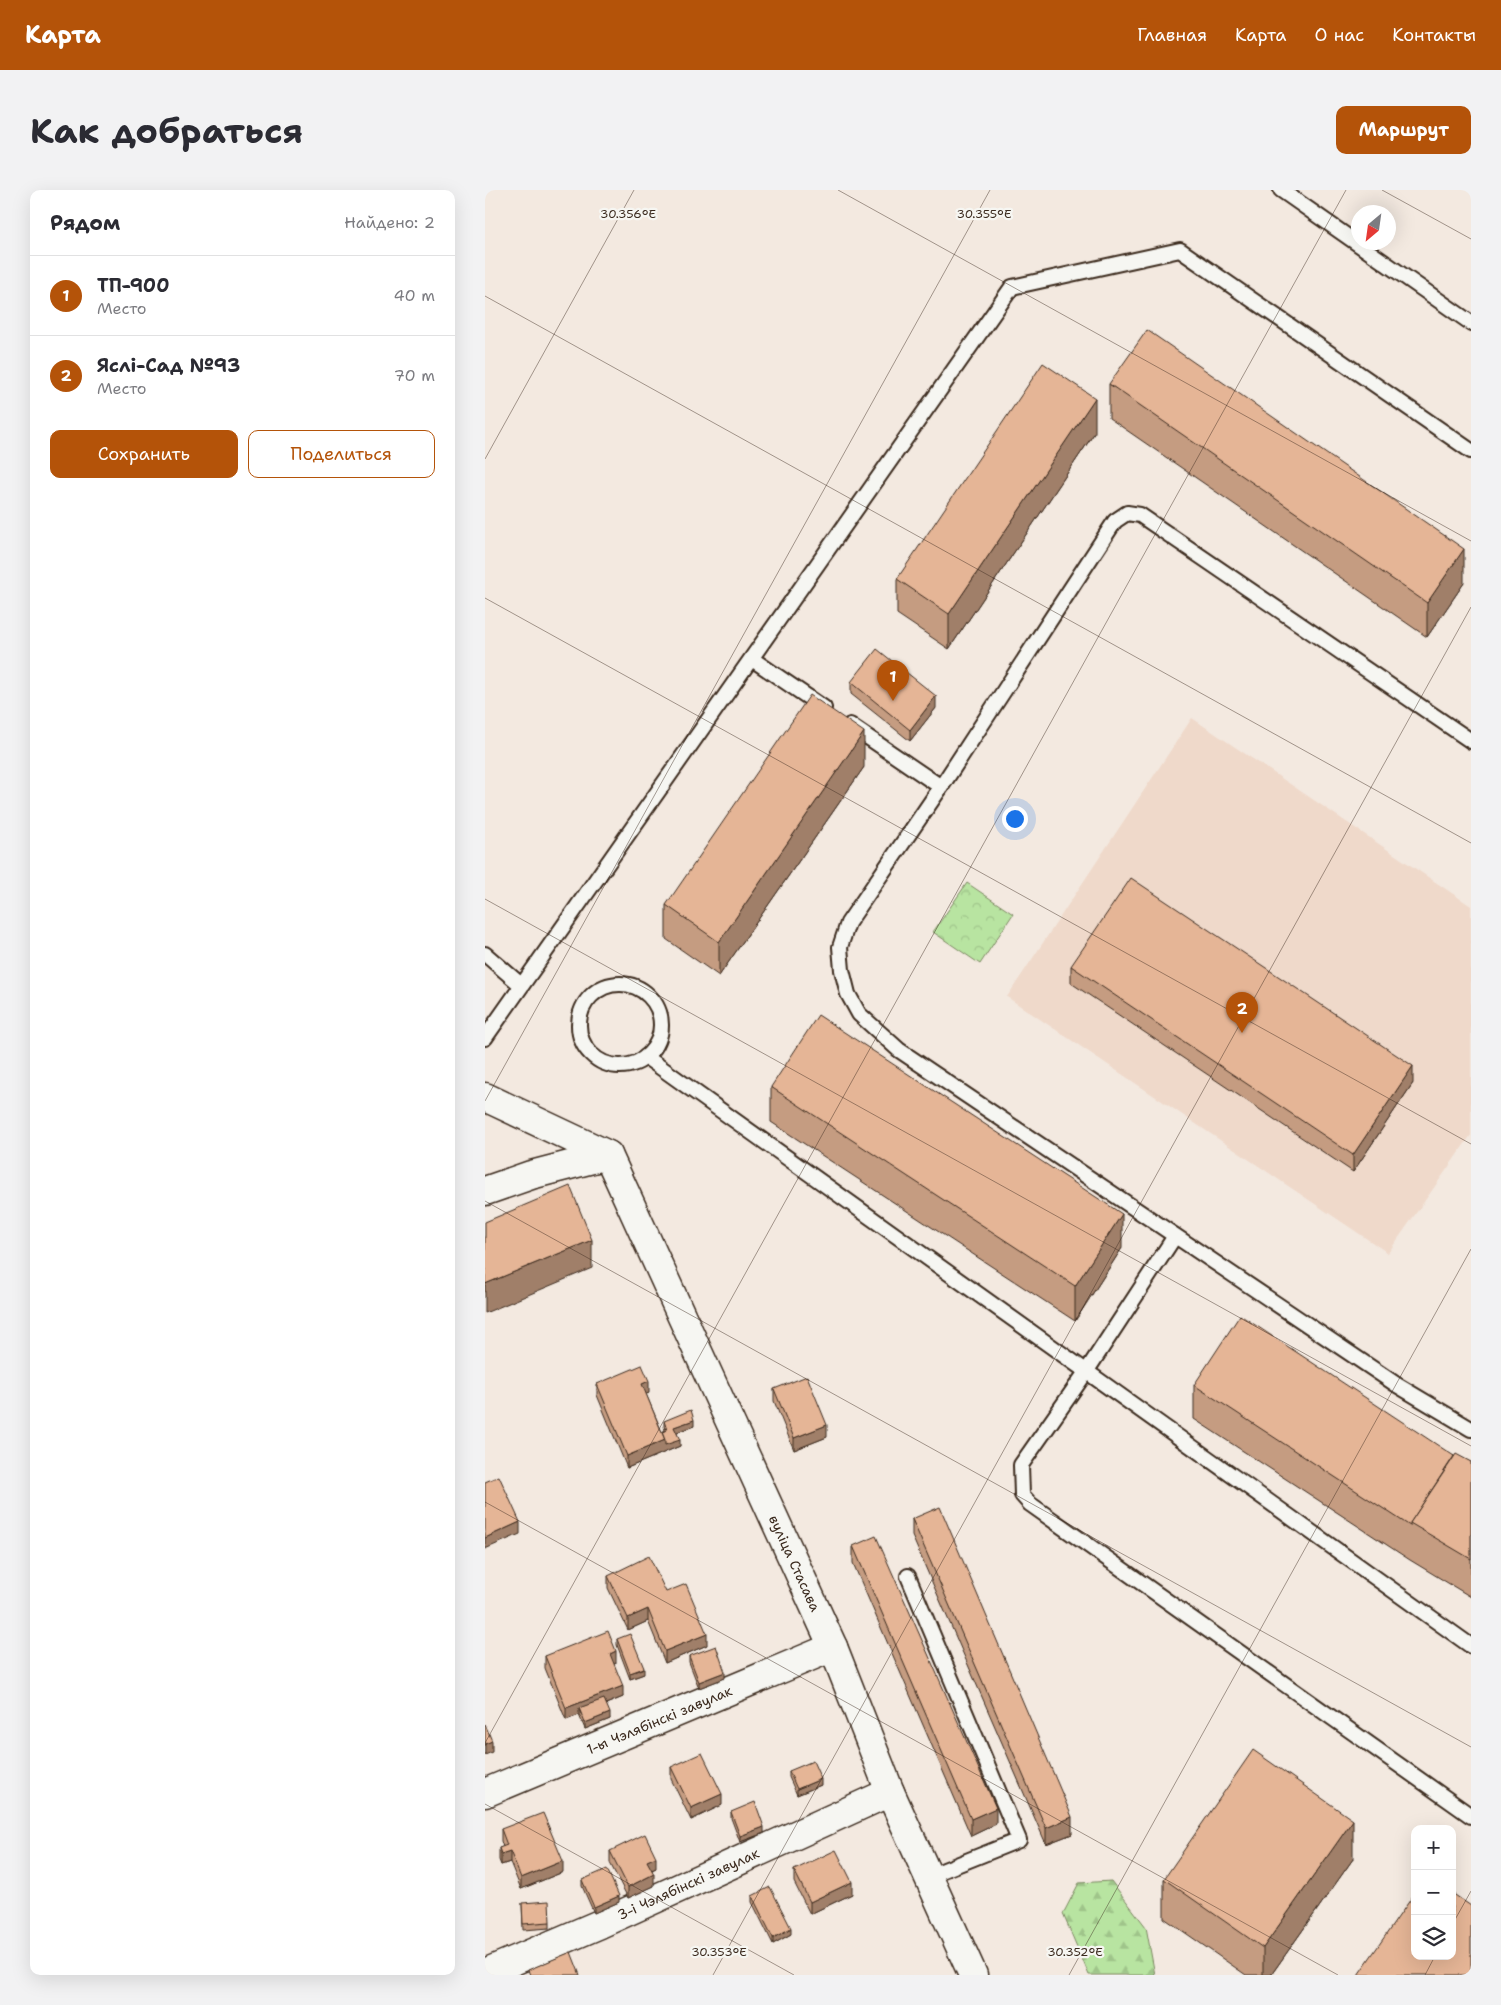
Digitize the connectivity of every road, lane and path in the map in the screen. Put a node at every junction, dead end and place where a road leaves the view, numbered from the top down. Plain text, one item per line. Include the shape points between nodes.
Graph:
1 (1281, 190) edge
2 (1471, 323) edge
3 (1471, 451) edge
4 (752, 659) junction
5 (1471, 741) edge
6 (941, 787) junction
7 (485, 954) edge
8 (521, 985) junction
9 (485, 1038) edge
10 (646, 1057) junction
11 (485, 1097) edge
12 (608, 1155) junction
13 (485, 1191) edge
14 (1175, 1236) junction
15 (1086, 1372) junction
16 (1471, 1429) edge
17 (908, 1576) dead end
18 (1471, 1646) edge
19 (833, 1647) junction
20 (891, 1792) junction
21 (485, 1793) edge
22 (1471, 1816) edge
23 (929, 1876) junction
24 (485, 1973) edge
25 (973, 1975) edge

1 - 2 lane
3 - 4 lane via 1180,250 1012,286
4 - 6 lane
4 - 8 lane
5 - 6 lane via 1140,515 1127,513 1115,521
6 - 14 lane via 848,923 840,947 842,970 859,1014 899,1050
7 - 8 lane
8 - 9 lane
10 - 10 lane via 660,1034 661,1020 657,1007 638,987 611,984 598,990 588,999 579,1024 587,1049 597,1058 615,1065 635,1064
10 - 15 lane
11 - 12 street
12 - 13 street
12 - 19 street, вуліца Стасава
14 - 15 lane
14 - 16 lane via 1397,1385
15 - 18 lane
15 - 22 lane via 1021,1465 1022,1495 1026,1500
17 - 23 lane via 1019,1840
19 - 20 street, вуліца Стасава
19 - 21 street, 1-ы Чэлябінскі завулак
20 - 23 street, вуліца Стасава
20 - 24 street, 3-і Чэлябінскі завулак
23 - 25 street, вуліца Стасава

